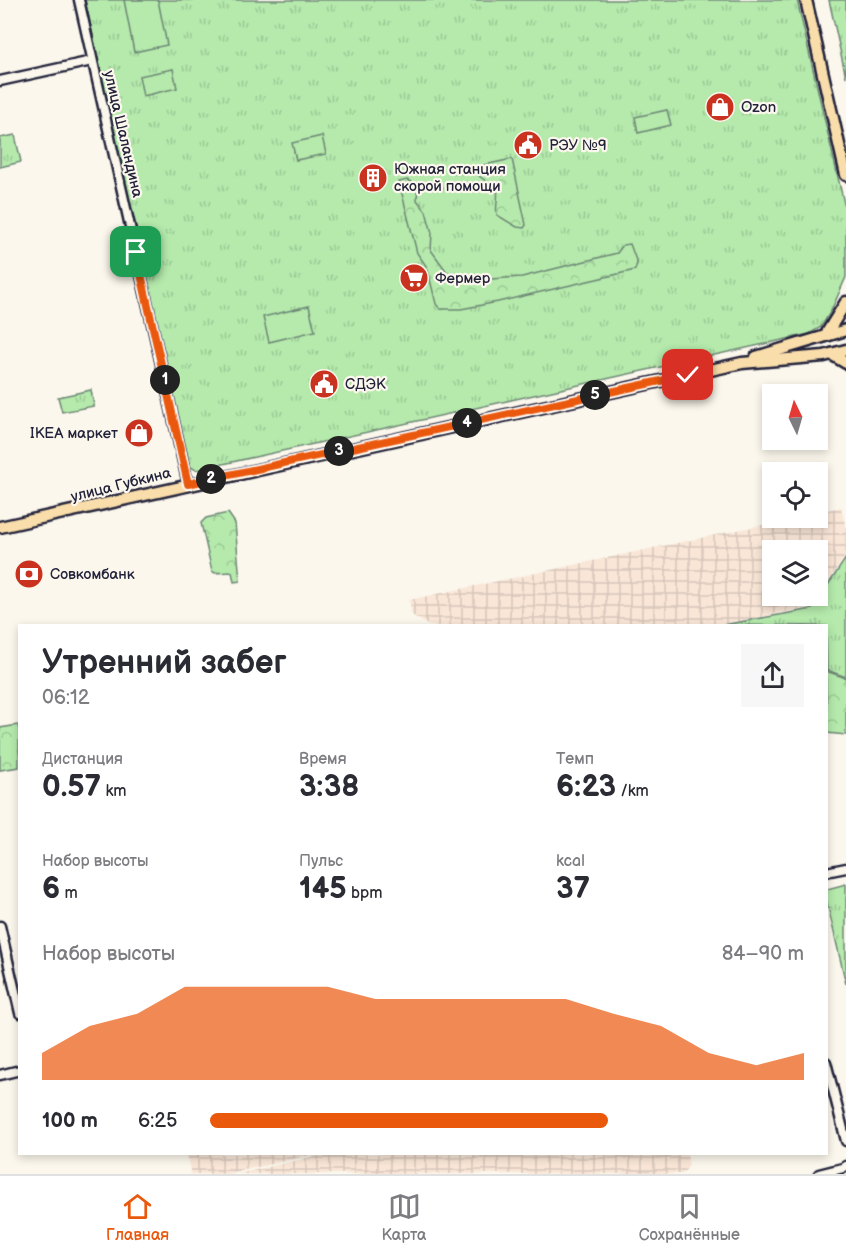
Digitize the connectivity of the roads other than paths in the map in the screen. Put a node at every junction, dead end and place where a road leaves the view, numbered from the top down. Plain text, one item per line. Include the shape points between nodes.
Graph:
1 (79, 0) edge
2 (806, 0) edge
3 (92, 61) junction
4 (0, 81) edge
5 (846, 175) edge
6 (846, 302) edge
7 (843, 333) edge
8 (825, 336) junction
9 (840, 351) edge
10 (742, 363) junction
11 (846, 363) edge
12 (188, 484) junction
13 (0, 528) edge
14 (846, 868) edge
15 (828, 872) edge
16 (0, 926) edge
17 (18, 1004) edge
18 (18, 1070) edge
19 (828, 1070) edge
20 (0, 1075) edge
21 (846, 1141) edge
22 (846, 1166) edge
23 (819, 1174) edge

1 - 3 street, улица Шаландина
2 - 5 main road
3 - 4 street
3 - 12 street, улица Шаландина
6 - 8 main road
7 - 8 main road, улица Губкина
7 - 9 main road
8 - 10 main road, улица Губкина
9 - 10 main road, улица Губкина
9 - 11 main road
10 - 12 main road, улица Губкина
12 - 13 main road, улица Губкина
14 - 15 street
16 - 17 street
18 - 20 street
19 - 21 street
22 - 23 street

